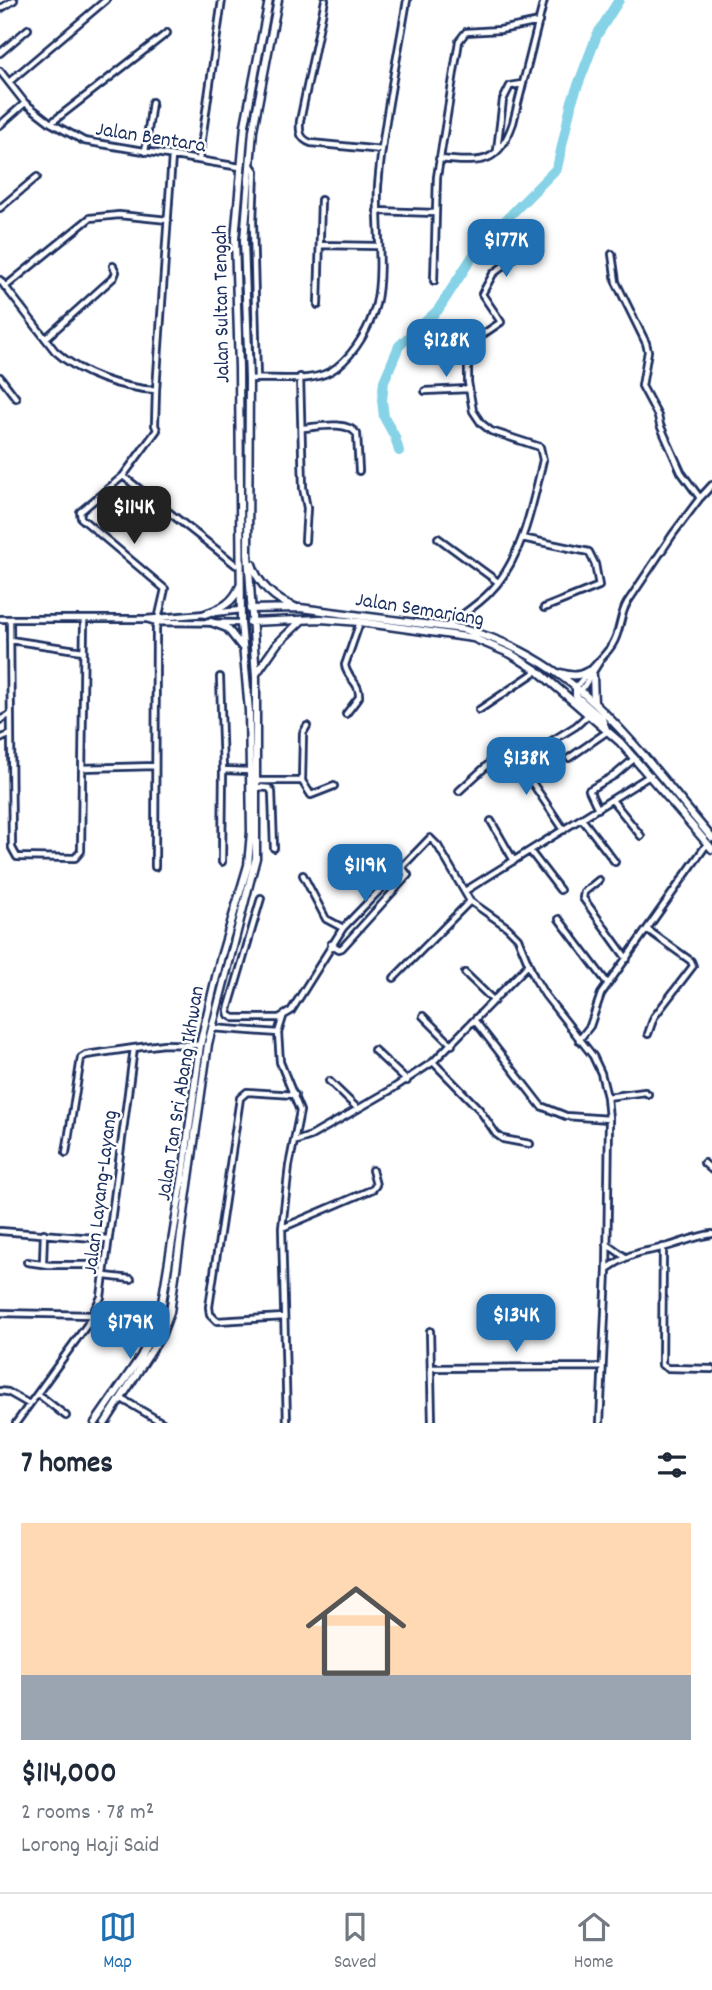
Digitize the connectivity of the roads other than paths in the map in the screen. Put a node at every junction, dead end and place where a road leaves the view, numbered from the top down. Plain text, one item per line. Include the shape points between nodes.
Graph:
1 (14, 0) edge
2 (106, 0) edge
3 (222, 0) edge
4 (269, 0) edge
5 (278, 0) edge
6 (325, 0) edge
7 (407, 0) edge
8 (544, 0) edge
9 (0, 9) edge
10 (539, 22) junction
11 (28, 29) dead end
12 (167, 33) dead end
13 (0, 53) edge
14 (0, 71) edge
15 (9, 82) junction
16 (522, 84) junction
17 (152, 102) dead end
18 (25, 103) junction
19 (51, 122) junction
20 (0, 125) edge
21 (383, 150) junction
22 (497, 150) junction
23 (145, 152) junction
24 (172, 156) junction
25 (439, 159) junction
26 (198, 160) junction
27 (250, 163) junction
28 (240, 167) junction
29 (37, 177) dead end
30 (321, 200) dead end
31 (0, 208) edge
32 (377, 211) junction
33 (435, 213) junction
34 (167, 220) junction
35 (320, 245) junction
36 (377, 246) junction
37 (611, 254) dead end
38 (517, 255) dead end
39 (113, 266) dead end
40 (0, 280) edge
41 (434, 281) dead end
42 (5, 287) junction
43 (318, 305) dead end
44 (46, 338) junction
45 (0, 377) edge
46 (300, 377) junction
47 (249, 379) junction
48 (257, 379) junction
49 (468, 389) junction
50 (156, 390) junction
51 (425, 391) dead end
52 (16, 398) dead end
53 (302, 428) junction
54 (359, 471) dead end
55 (123, 476) junction
56 (712, 485) edge
57 (700, 498) junction
58 (438, 538) dead end
59 (522, 538) junction
60 (305, 541) dead end
61 (248, 552) junction
62 (236, 565) dead end
63 (498, 582) junction
64 (241, 583) junction
65 (300, 608) junction
66 (544, 608) dead end
67 (251, 609) junction
68 (241, 610) junction
69 (464, 612) junction
70 (205, 614) junction
71 (0, 619) edge
72 (9, 620) junction
73 (157, 620) junction
74 (302, 620) junction
75 (83, 621) junction
76 (211, 622) junction
77 (252, 622) junction
78 (360, 622) junction
79 (242, 623) junction
80 (446, 626) junction
81 (462, 629) junction
82 (10, 640) junction
83 (83, 652) junction
84 (245, 652) junction
85 (538, 671) junction
86 (556, 671) junction
87 (590, 673) junction
88 (220, 677) dead end
89 (256, 678) junction
90 (579, 689) junction
91 (594, 703) junction
92 (251, 710) junction
93 (479, 710) dead end
94 (346, 714) dead end
95 (589, 714) junction
96 (9, 715) junction
97 (0, 720) edge
98 (307, 726) dead end
99 (607, 731) junction
100 (9, 735) junction
101 (0, 739) edge
102 (529, 755) dead end
103 (569, 758) dead end
104 (635, 758) junction
105 (155, 766) junction
106 (82, 768) junction
107 (223, 770) junction
108 (249, 771) junction
109 (651, 775) junction
110 (302, 781) junction
111 (257, 784) junction
112 (334, 786) dead end
113 (459, 791) dead end
114 (612, 800) junction
115 (598, 808) junction
116 (582, 819) junction
117 (491, 821) dead end
118 (564, 830) junction
119 (640, 836) dead end
120 (710, 844) edge
121 (274, 848) dead end
122 (530, 851) junction
123 (358, 858) dead end
124 (514, 861) junction
125 (222, 862) dead end
126 (615, 862) dead end
127 (155, 867) dead end
128 (402, 867) junction
129 (303, 875) dead end
130 (599, 880) dead end
131 (381, 889) junction
132 (560, 890) dead end
133 (465, 891) junction
134 (261, 898) dead end
135 (470, 901) junction
136 (559, 919) dead end
137 (343, 928) junction
138 (648, 930) junction
139 (331, 944) junction
140 (627, 959) junction
141 (529, 964) junction
142 (465, 973) dead end
143 (394, 978) dead end
144 (608, 984) junction
145 (494, 1002) junction
146 (423, 1016) dead end
147 (283, 1017) junction
148 (475, 1021) junction
149 (212, 1028) junction
150 (278, 1033) junction
151 (648, 1034) dead end
152 (579, 1040) junction
153 (200, 1045) junction
154 (452, 1045) junction
155 (134, 1048) junction
156 (374, 1050) dead end
157 (433, 1062) junction
158 (329, 1081) dead end
159 (407, 1081) junction
160 (648, 1094) dead end
161 (295, 1095) junction
162 (607, 1097) junction
163 (357, 1108) junction
164 (609, 1119) junction
165 (295, 1142) junction
166 (530, 1144) dead end
167 (66, 1153) dead end
168 (704, 1163) dead end
169 (372, 1170) dead end
170 (712, 1170) edge
171 (282, 1228) junction
172 (0, 1231) edge
173 (44, 1233) junction
174 (712, 1234) edge
175 (108, 1239) junction
176 (607, 1244) junction
177 (663, 1247) junction
178 (625, 1257) junction
179 (27, 1262) dead end
180 (43, 1262) junction
181 (105, 1265) junction
182 (607, 1270) junction
183 (105, 1276) junction
184 (131, 1279) dead end
185 (0, 1313) edge
186 (92, 1315) junction
187 (284, 1317) junction
188 (430, 1331) dead end
189 (601, 1367) junction
190 (431, 1368) junction
191 (712, 1369) edge
192 (0, 1391) edge
193 (38, 1394) junction
194 (122, 1399) junction
195 (29, 1404) junction
196 (66, 1416) dead end
197 (16, 1423) edge
198 (95, 1423) edge
199 (104, 1423) edge
200 (163, 1423) edge
201 (287, 1423) edge
202 (432, 1423) edge
203 (600, 1423) edge

1 - 9 street
2 - 15 street
3 - 26 street
4 - 28 main road, Jalan Sultan Tengah
5 - 27 main road, Jalan Sultan Tengah
6 - 21 street via 300,133 311,143
7 - 21 street
8 - 10 street
10 - 16 street
10 - 25 street via 462,35
11 - 13 street
12 - 19 street
14 - 15 street, Jalan Bentara
15 - 18 street, Jalan Bentara
16 - 22 street via 510,133
16 - 22 street via 510,86 505,94
17 - 23 street
18 - 19 street, Jalan Bentara
18 - 20 street
19 - 23 street, Jalan Bentara via 84,141
21 - 32 street
22 - 25 street via 483,160
23 - 24 street, Jalan Bentara
24 - 26 street, Jalan Bentara
24 - 34 street
25 - 33 street
26 - 28 street, Jalan Bentara
27 - 47 main road, Jalan Sultan Tengah via 244,240
27 - 48 street via 255,171
28 - 64 main road, Jalan Sultan Tengah via 235,239
29 - 31 street
30 - 35 street
32 - 33 street
32 - 36 street
33 - 41 street
34 - 42 street via 119,215 90,218
34 - 50 street
35 - 36 street
35 - 43 street
36 - 46 street via 376,303 356,347 329,373
37 - 57 street via 615,282 648,351 642,386 681,472
38 - 49 street via 493,274 482,294 502,322 471,344
39 - 44 street via 114,277
40 - 42 street
42 - 44 street
44 - 50 street via 63,359 85,371
45 - 52 street
46 - 48 street
46 - 53 street
47 - 48 street
47 - 61 main road, Jalan Sultan Tengah
49 - 51 street
49 - 59 street via 472,411 486,428 542,450
50 - 55 street via 157,430
53 - 54 street via 343,426 355,430
53 - 60 street
55 - 62 street
55 - 73 street via 80,516 163,587
56 - 57 street
57 - 87 street via 627,603 620,630
58 - 63 street
59 - 63 street
59 - 66 street via 589,552 595,564 599,586
61 - 65 main road via 260,582 281,601
61 - 67 main road, Jalan Sultan Tengah
63 - 69 street
64 - 68 main road, Jalan Sultan Tengah
64 - 70 main road via 232,601
65 - 67 main road, Jalan Semariang
65 - 80 main road, Jalan Semariang
67 - 68 main road, Jalan Semariang
67 - 77 main road, Jalan Sultan Tengah
68 - 70 street
68 - 79 main road, Jalan Sultan Tengah
69 - 80 street
69 - 81 street
70 - 73 street
71 - 72 street
72 - 75 street
72 - 82 street
73 - 75 street
73 - 76 street
73 - 105 street
74 - 77 main road, Jalan Semariang
74 - 78 main road, Jalan Semariang
74 - 89 main road via 270,653
75 - 83 street
76 - 79 street
76 - 84 main road via 227,628
77 - 79 main road, Jalan Semariang
77 - 89 main road, Jalan Sultan Tengah
78 - 85 main road, Jalan Semariang via 472,638 512,654
78 - 94 street via 345,665 357,683 359,697
79 - 84 main road, Jalan Sultan Tengah
80 - 81 main road, Jalan Semariang
81 - 86 main road, Jalan Semariang via 500,640
82 - 83 street
82 - 96 street
83 - 106 street
84 - 92 main road, Jalan Sultan Tengah
85 - 93 street
85 - 95 main road, Jalan Semariang
86 - 87 main road via 571,676
86 - 90 main road, Jalan Semariang
87 - 90 street
87 - 91 main road
88 - 107 street
89 - 92 main road, Jalan Sultan Tengah
90 - 91 main road, Jalan Semariang
90 - 99 main road via 576,696 602,719
91 - 120 main road, Jalan Semariang via 628,734
92 - 108 main road, Jalan Tan Sri Abang Ikhwan
92 - 111 main road, Jalan Tan Sri Abang Ikhwan
95 - 99 main road, Jalan Semariang
95 - 102 street
96 - 97 street
96 - 100 street
98 - 110 street
99 - 103 street
99 - 104 main road, Jalan Semariang
100 - 101 street
100 - 106 street via 13,854 17,857 75,858 81,851
104 - 109 main road, Jalan Semariang
104 - 115 street via 589,790
105 - 106 street
105 - 127 street
107 - 108 street
107 - 125 street
108 - 153 main road, Jalan Tan Sri Abang Ikhwan via 248,866
109 - 114 street
109 - 120 main road, Jalan Semariang
110 - 111 street
110 - 112 street via 311,795
111 - 121 street via 272,792
111 - 149 main road, Jalan Tan Sri Abang Ikhwan via 256,859
113 - 118 street via 504,750 521,766
114 - 115 street
114 - 119 street
115 - 116 street
116 - 118 street
116 - 126 street
117 - 124 street
118 - 122 street
120 - 138 street
122 - 124 street
122 - 132 street
123 - 131 street
124 - 133 street
128 - 131 street
128 - 133 street via 429,838
128 - 139 street via 408,875 400,886 342,948
129 - 137 street via 326,919
130 - 140 street via 583,898
131 - 137 street
133 - 135 street
134 - 147 street via 228,1012 234,1018
135 - 141 street via 513,933
135 - 143 street
136 - 144 street
137 - 139 street
138 - 140 street
138 - 151 street via 693,964 654,1017
139 - 147 street via 298,1001
140 - 144 street
141 - 145 street
141 - 152 street via 545,995
142 - 145 street
144 - 152 street
145 - 148 street
146 - 154 street
147 - 150 street
148 - 154 street
148 - 164 street via 541,1106 566,1116
149 - 150 street
149 - 194 main road, Jalan Tan Sri Abang Ikhwan via 170,1312 161,1336
150 - 161 street via 280,1062
152 - 162 street via 593,1056
153 - 155 street
153 - 198 main road, Jalan Tan Sri Abang Ikhwan via 159,1321 140,1358
154 - 157 street
155 - 167 street via 81,1058
155 - 175 street, Jalan Layang-Layang
156 - 159 street
157 - 159 street
157 - 166 street via 479,1109 496,1134
158 - 163 street
159 - 163 street
160 - 162 street
161 - 165 street via 300,1111
161 - 187 street via 247,1091 240,1098 209,1307 217,1321
162 - 164 street
163 - 165 street
164 - 176 street
165 - 171 street
168 - 170 street
169 - 171 street via 373,1189
171 - 187 street
172 - 173 street
173 - 175 street
173 - 180 street
174 - 177 street
175 - 181 street, Jalan Layang-Layang
176 - 178 street
176 - 182 street
177 - 178 street
177 - 191 street via 662,1363 667,1368
178 - 182 street
179 - 180 street
180 - 181 street
181 - 183 street, Jalan Layang-Layang
182 - 189 street
183 - 184 street
183 - 186 street, Jalan Layang-Layang
185 - 186 street
186 - 193 street, Jalan Layang-Layang
187 - 201 street
188 - 190 street
189 - 190 street
189 - 203 street
190 - 202 street
192 - 195 street
193 - 195 street, Jalan Layang-Layang
193 - 196 street
194 - 199 main road
194 - 200 street
195 - 197 street, Jalan Layang-Layang

